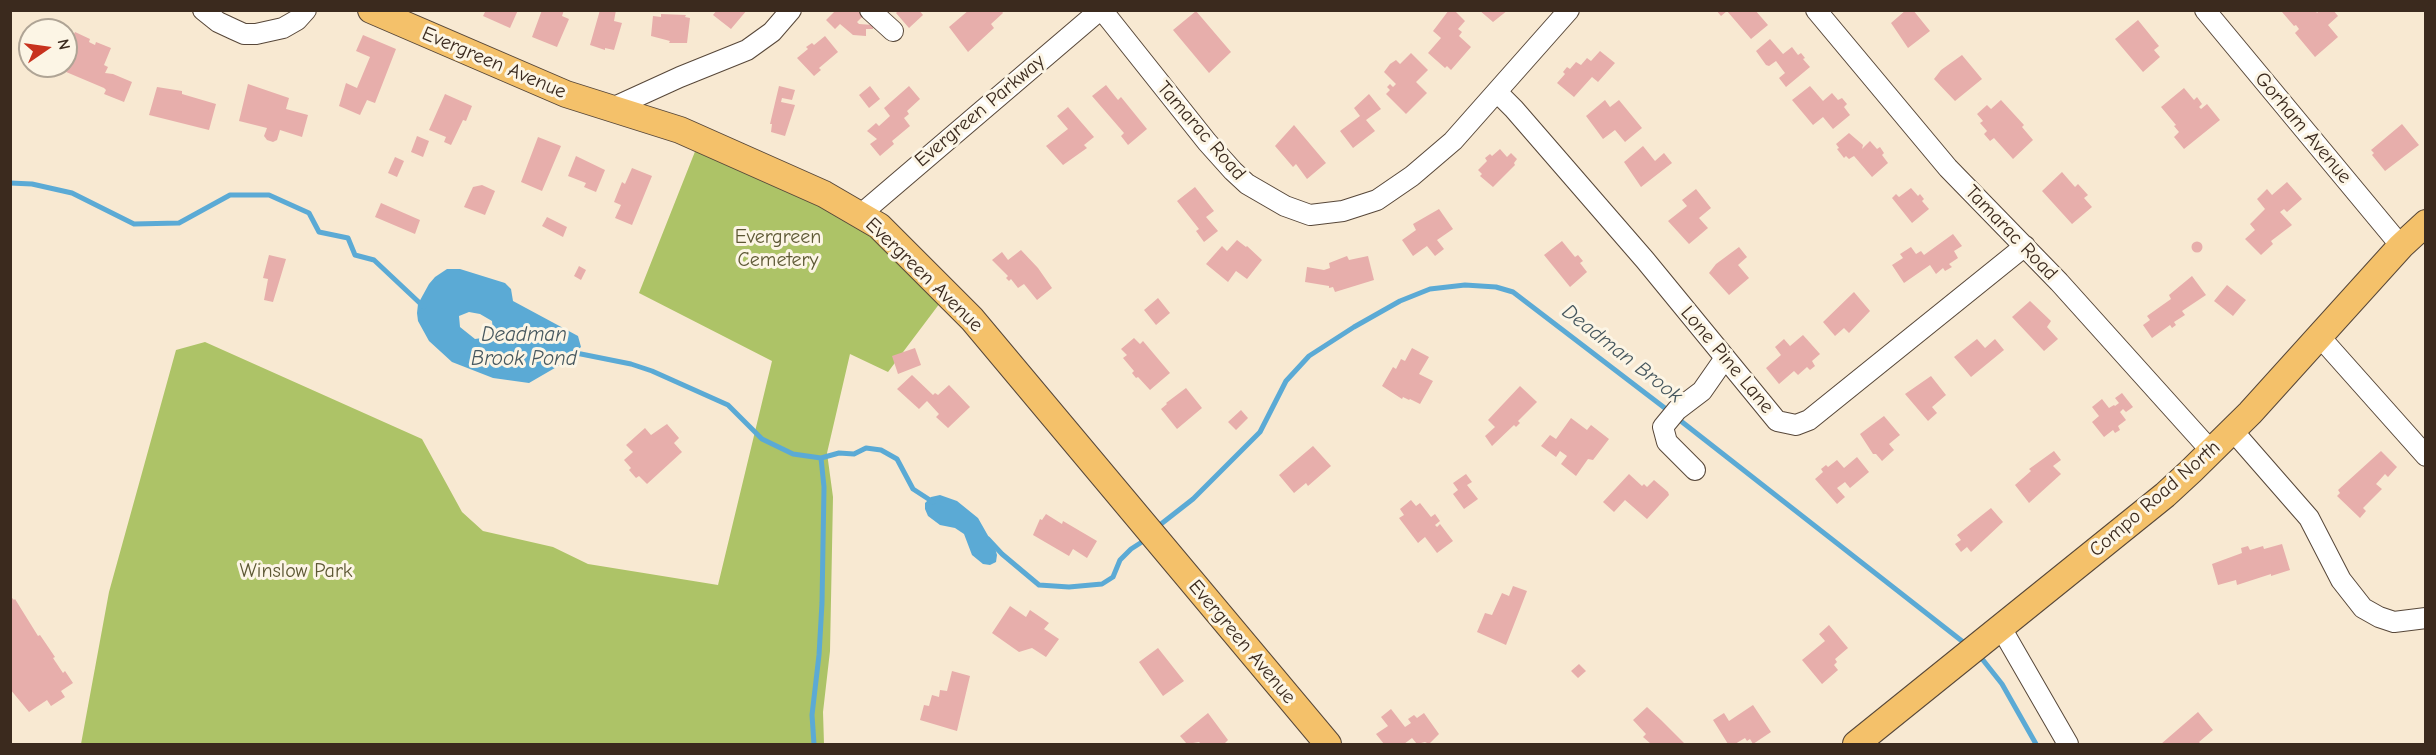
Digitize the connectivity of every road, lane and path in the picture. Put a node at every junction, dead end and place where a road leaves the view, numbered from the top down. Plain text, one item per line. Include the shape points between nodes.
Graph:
1 (203, 10) edge
2 (306, 10) edge
3 (371, 10) edge
4 (791, 10) edge
5 (870, 10) edge
6 (1101, 10) edge
7 (1569, 10) edge
8 (1816, 10) edge
9 (2205, 10) edge
10 (893, 31) dead end
11 (1497, 92) junction
12 (612, 108) junction
13 (861, 213) junction
14 (2426, 223) edge
15 (2025, 246) junction
16 (2401, 246) junction
17 (2319, 337) junction
18 (1725, 357) junction
19 (2233, 431) junction
20 (2212, 452) junction
21 (2426, 456) edge
22 (1695, 470) dead end
23 (2426, 618) edge
24 (2000, 626) junction
25 (1328, 744) edge
26 (1856, 744) edge
27 (2068, 744) edge

1 - 2 street via 244,34 256,34 284,28
3 - 12 main road, Evergreen Avenue via 529,79
4 - 12 street via 772,32 747,50
5 - 10 street
6 - 11 street, Tamarac Road via 1233,171 1285,206 1310,215 1343,211 1377,200 1413,176 1453,141
6 - 13 street, Evergreen Parkway
7 - 11 street, Tamarac Road
8 - 15 street, Tamarac Road via 1948,168
9 - 16 street, Gorham Avenue
11 - 18 street, Lone Pine Lane
12 - 13 main road, Evergreen Avenue via 721,147
13 - 25 main road, Evergreen Avenue via 879,226 972,319
14 - 16 main road, Compo Road North
15 - 18 street, Lone Pine Lane via 1809,420 1796,425 1777,421
15 - 20 street, Tamarac Road
16 - 17 main road, Compo Road North
17 - 19 main road, Compo Road North
17 - 21 street
18 - 22 street via 1702,390 1663,427 1667,442
19 - 20 main road, Compo Road North
19 - 23 street via 2309,518 2342,580 2363,608 2394,622
20 - 24 main road, Compo Road North
24 - 26 main road, Compo Road North
24 - 27 street

